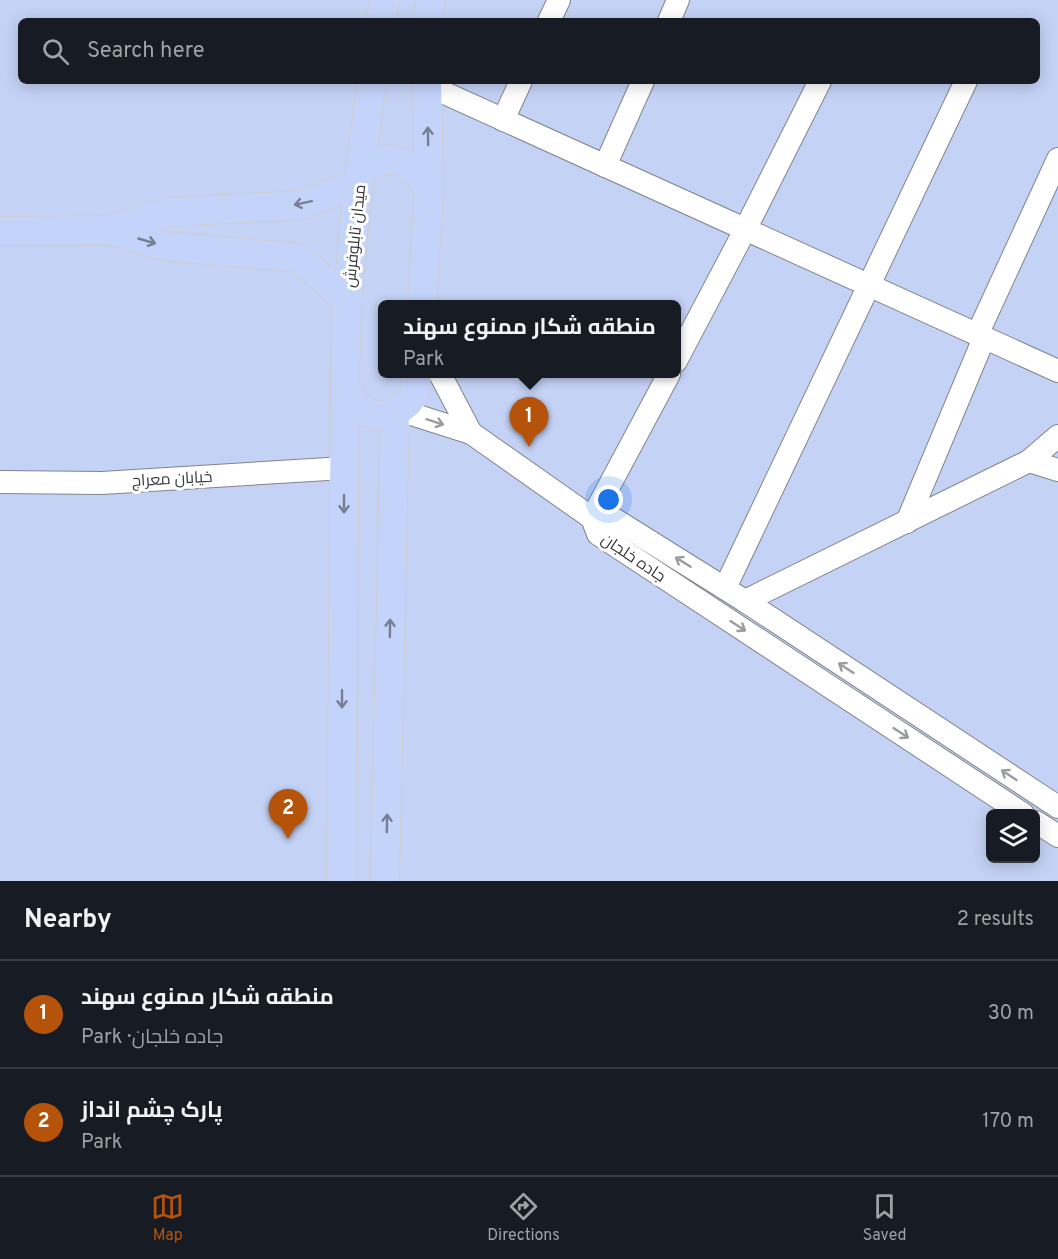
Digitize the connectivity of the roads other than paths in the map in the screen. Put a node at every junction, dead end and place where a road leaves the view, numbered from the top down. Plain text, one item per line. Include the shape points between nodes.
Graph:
1 (385, 0) edge
2 (431, 0) edge
3 (559, 0) edge
4 (678, 0) edge
5 (381, 18) edge
6 (428, 18) edge
7 (550, 18) edge
8 (670, 18) edge
9 (372, 84) edge
10 (427, 84) edge
11 (429, 84) edge
12 (520, 84) edge
13 (641, 84) edge
14 (819, 84) edge
15 (965, 84) edge
16 (503, 120) junction
17 (1058, 159) edge
18 (605, 166) junction
19 (358, 180) junction
20 (429, 191) junction
21 (109, 230) junction
22 (746, 230) junction
23 (0, 231) edge
24 (869, 287) junction
25 (422, 300) edge
26 (347, 301) junction
27 (980, 336) junction
28 (681, 352) edge
29 (1058, 371) edge
30 (416, 378) edge
31 (442, 378) edge
32 (667, 378) edge
33 (345, 383) junction
34 (397, 412) junction
35 (471, 434) junction
36 (1058, 436) edge
37 (1029, 461) junction
38 (344, 468) junction
39 (1058, 470) edge
40 (0, 482) edge
41 (592, 518) junction
42 (908, 522) junction
43 (725, 588) junction
44 (745, 601) junction
45 (1058, 807) edge
46 (1017, 809) edge
47 (1040, 825) edge
48 (1058, 836) edge
49 (341, 881) edge
50 (385, 881) edge

1 - 5 main road
2 - 6 main road
3 - 7 street
4 - 8 street
9 - 19 main road
20 -> 10 main road
11 - 16 street
12 - 16 street
13 - 18 street
14 - 22 street
15 - 24 street
16 - 18 street
17 - 27 street
18 - 22 street
19 - 20 main road, میدان تابلوفرش via 373,164 389,159 410,166
19 -> 21 main road via 303,205 168,212
19 - 26 main road, میدان تابلوفرش
20 - 25 main road
21 - 23 main road
21 -> 26 main road via 164,246 300,258
22 - 24 street
22 - 28 street
24 - 27 street
24 - 43 street
26 - 33 main road, میدان تابلوفرش
27 - 29 street
27 - 42 street
30 - 34 main road via 414,393
31 - 35 street
32 - 41 street
33 - 34 main road via 363,411 380,416
33 - 38 main road, میدان تابلوفرش
34 -> 35 street
50 -> 34 main road
35 - 41 street
36 - 37 street
37 - 39 street
37 - 42 street
38 - 40 street, خیابان معراج via 102,483
38 -> 49 main road, میدان تابلوفرش
43 -> 41 street, جاده خلجان via 614,519
41 -> 46 street, جاده خلجان via 598,534
42 - 44 street
43 - 44 street, جاده خلجان
45 -> 44 street, جاده خلجان
47 - 48 street

